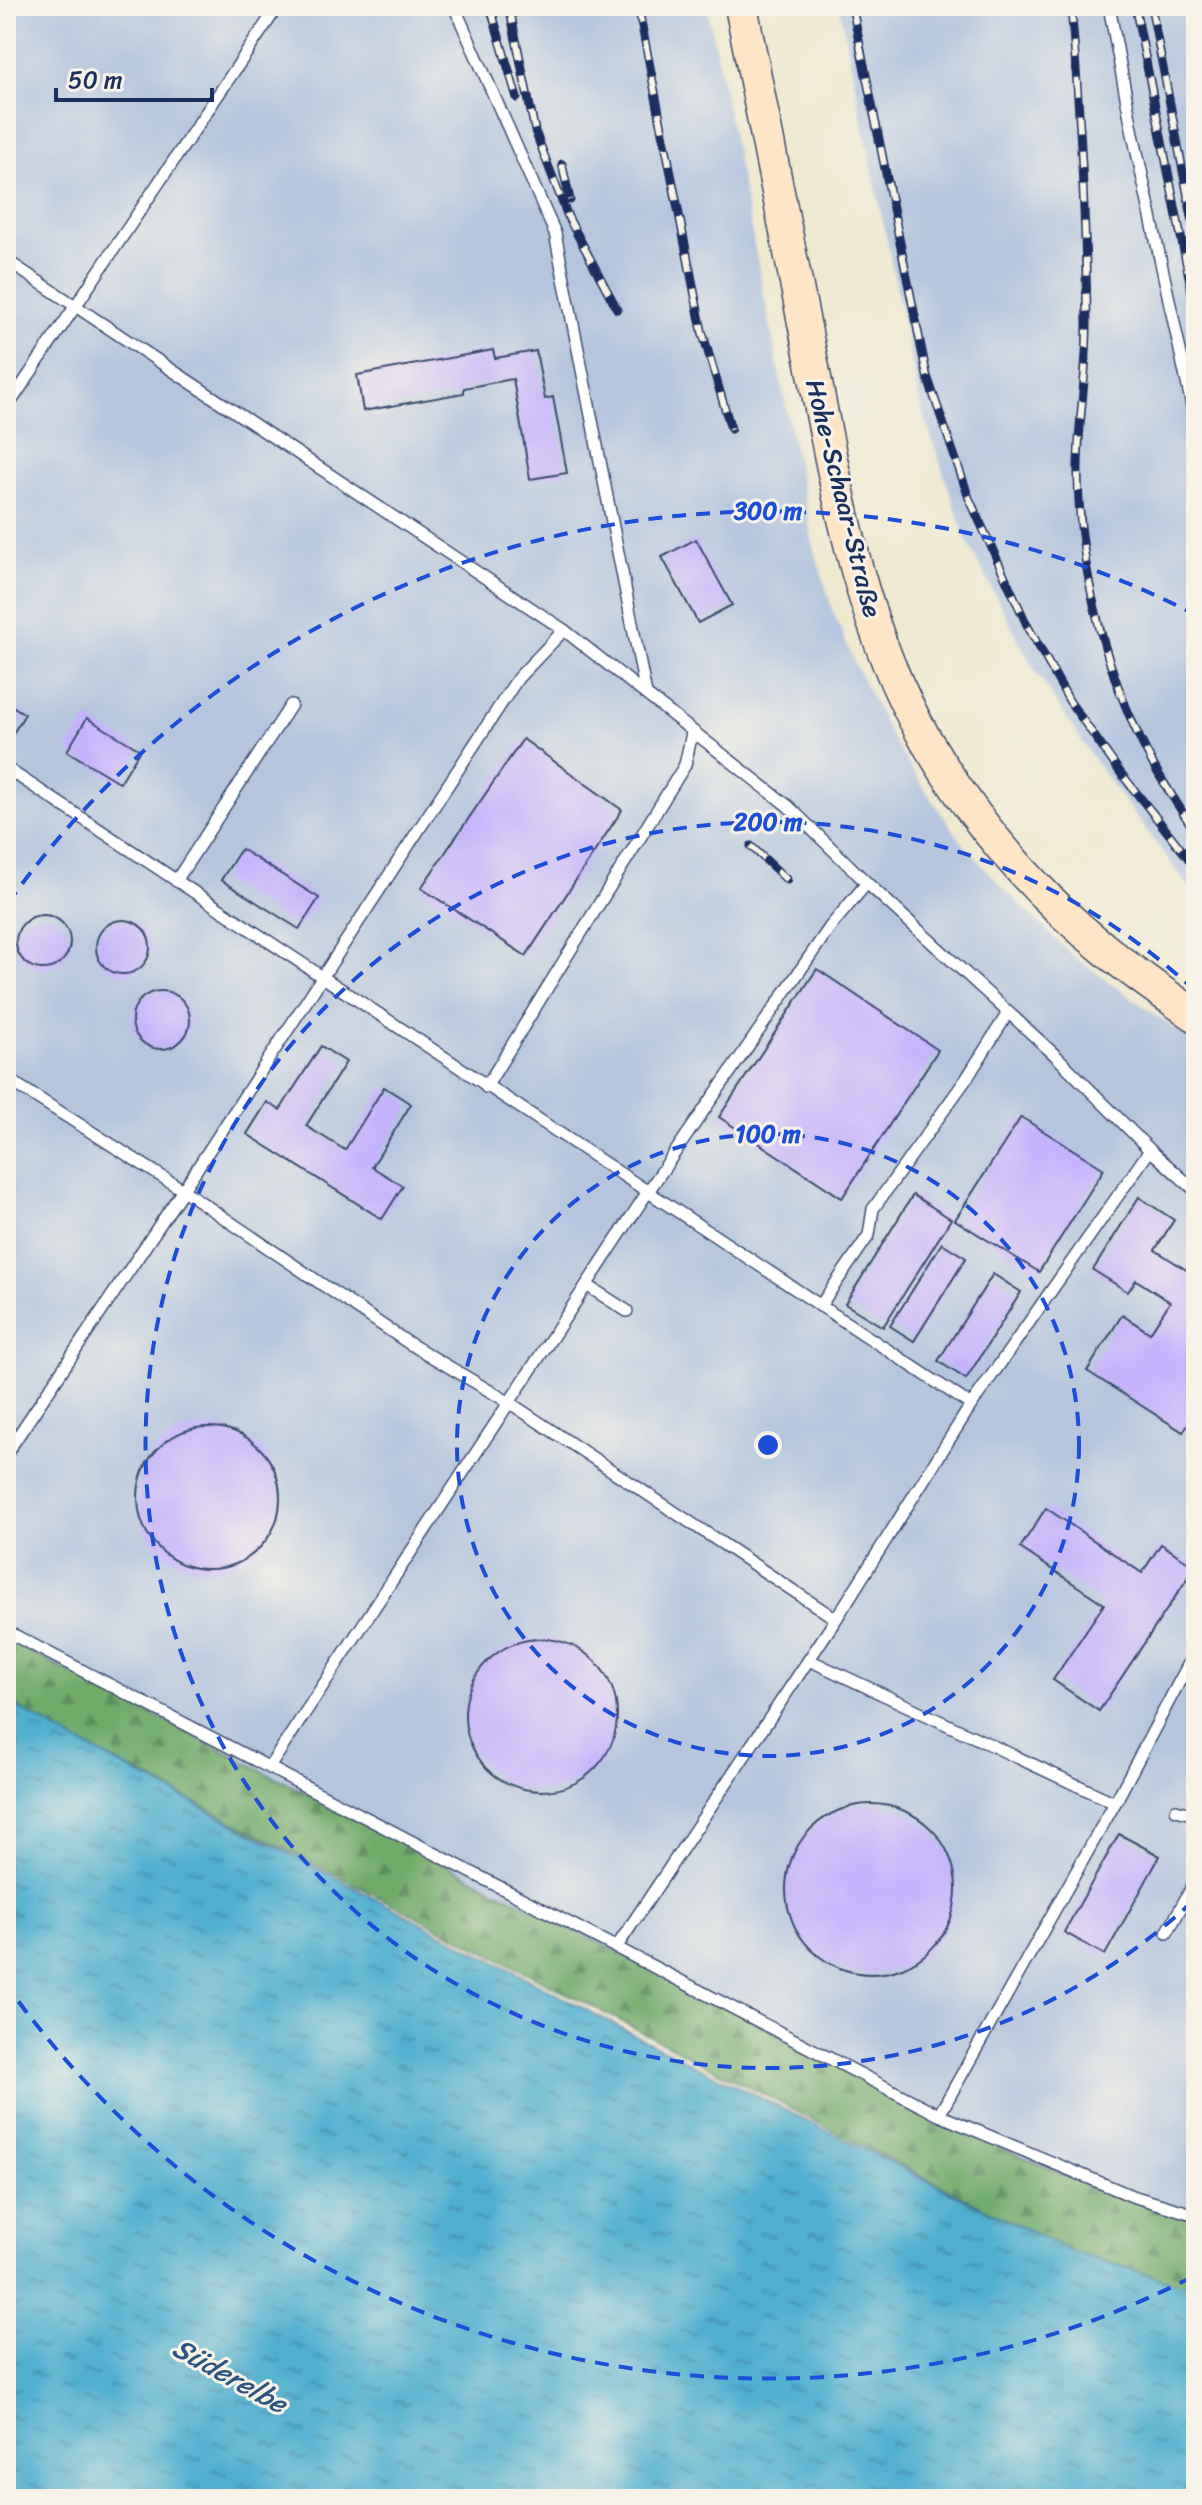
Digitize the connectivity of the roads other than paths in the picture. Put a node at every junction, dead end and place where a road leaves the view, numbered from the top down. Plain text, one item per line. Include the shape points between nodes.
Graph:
1 (278, 6) edge
2 (454, 6) edge
3 (741, 6) edge
4 (1109, 6) edge
5 (6, 260) edge
6 (75, 305) junction
7 (6, 409) edge
8 (1196, 424) edge
9 (564, 630) junction
10 (646, 694) junction
11 (291, 705) dead end
12 (692, 733) junction
13 (6, 768) edge
14 (176, 881) junction
15 (867, 883) junction
16 (321, 976) junction
17 (1008, 1013) junction
18 (1196, 1016) edge
19 (6, 1078) edge
20 (486, 1087) junction
21 (1150, 1150) junction
22 (183, 1190) junction
23 (1196, 1191) edge
24 (647, 1193) junction
25 (588, 1286) junction
26 (820, 1306) junction
27 (627, 1311) dead end
28 (510, 1403) junction
29 (971, 1405) junction
30 (6, 1454) edge
31 (836, 1619) junction
32 (6, 1631) edge
33 (1196, 1650) edge
34 (809, 1660) junction
35 (270, 1766) junction
36 (1115, 1803) junction
37 (1176, 1810) dead end
38 (1196, 1815) edge
39 (1196, 1880) edge
40 (1167, 1933) dead end
41 (616, 1948) junction
42 (939, 2115) junction
43 (1196, 2215) edge

1 - 6 lane
2 - 10 lane via 555,233
3 - 18 main road, Hohe-Schaar-Straße via 840,507 891,668 924,736 992,836 1090,938
4 - 8 lane
5 - 6 lane
6 - 7 lane
6 - 9 lane
9 - 10 lane
9 - 16 lane via 518,678
10 - 12 lane
11 - 14 lane
12 - 15 lane via 788,806
12 - 20 lane via 685,765
13 - 14 lane
14 - 16 lane
15 - 17 lane
15 - 24 lane via 830,927
16 - 20 lane
16 - 22 lane
17 - 21 lane
17 - 26 lane via 873,1209 869,1235
19 - 22 lane
20 - 24 lane
21 - 23 lane
21 - 29 lane
22 - 28 lane via 407,1342
22 - 30 lane
24 - 25 lane
24 - 26 lane
25 - 27 lane
25 - 28 lane
26 - 29 lane
28 - 31 lane
28 - 35 lane
29 - 31 lane
31 - 34 lane
32 - 35 lane
33 - 36 lane
34 - 36 lane
34 - 41 lane
35 - 41 lane
36 - 42 lane
37 - 38 lane
39 - 40 lane
41 - 42 lane
42 - 43 lane via 1132,2196

